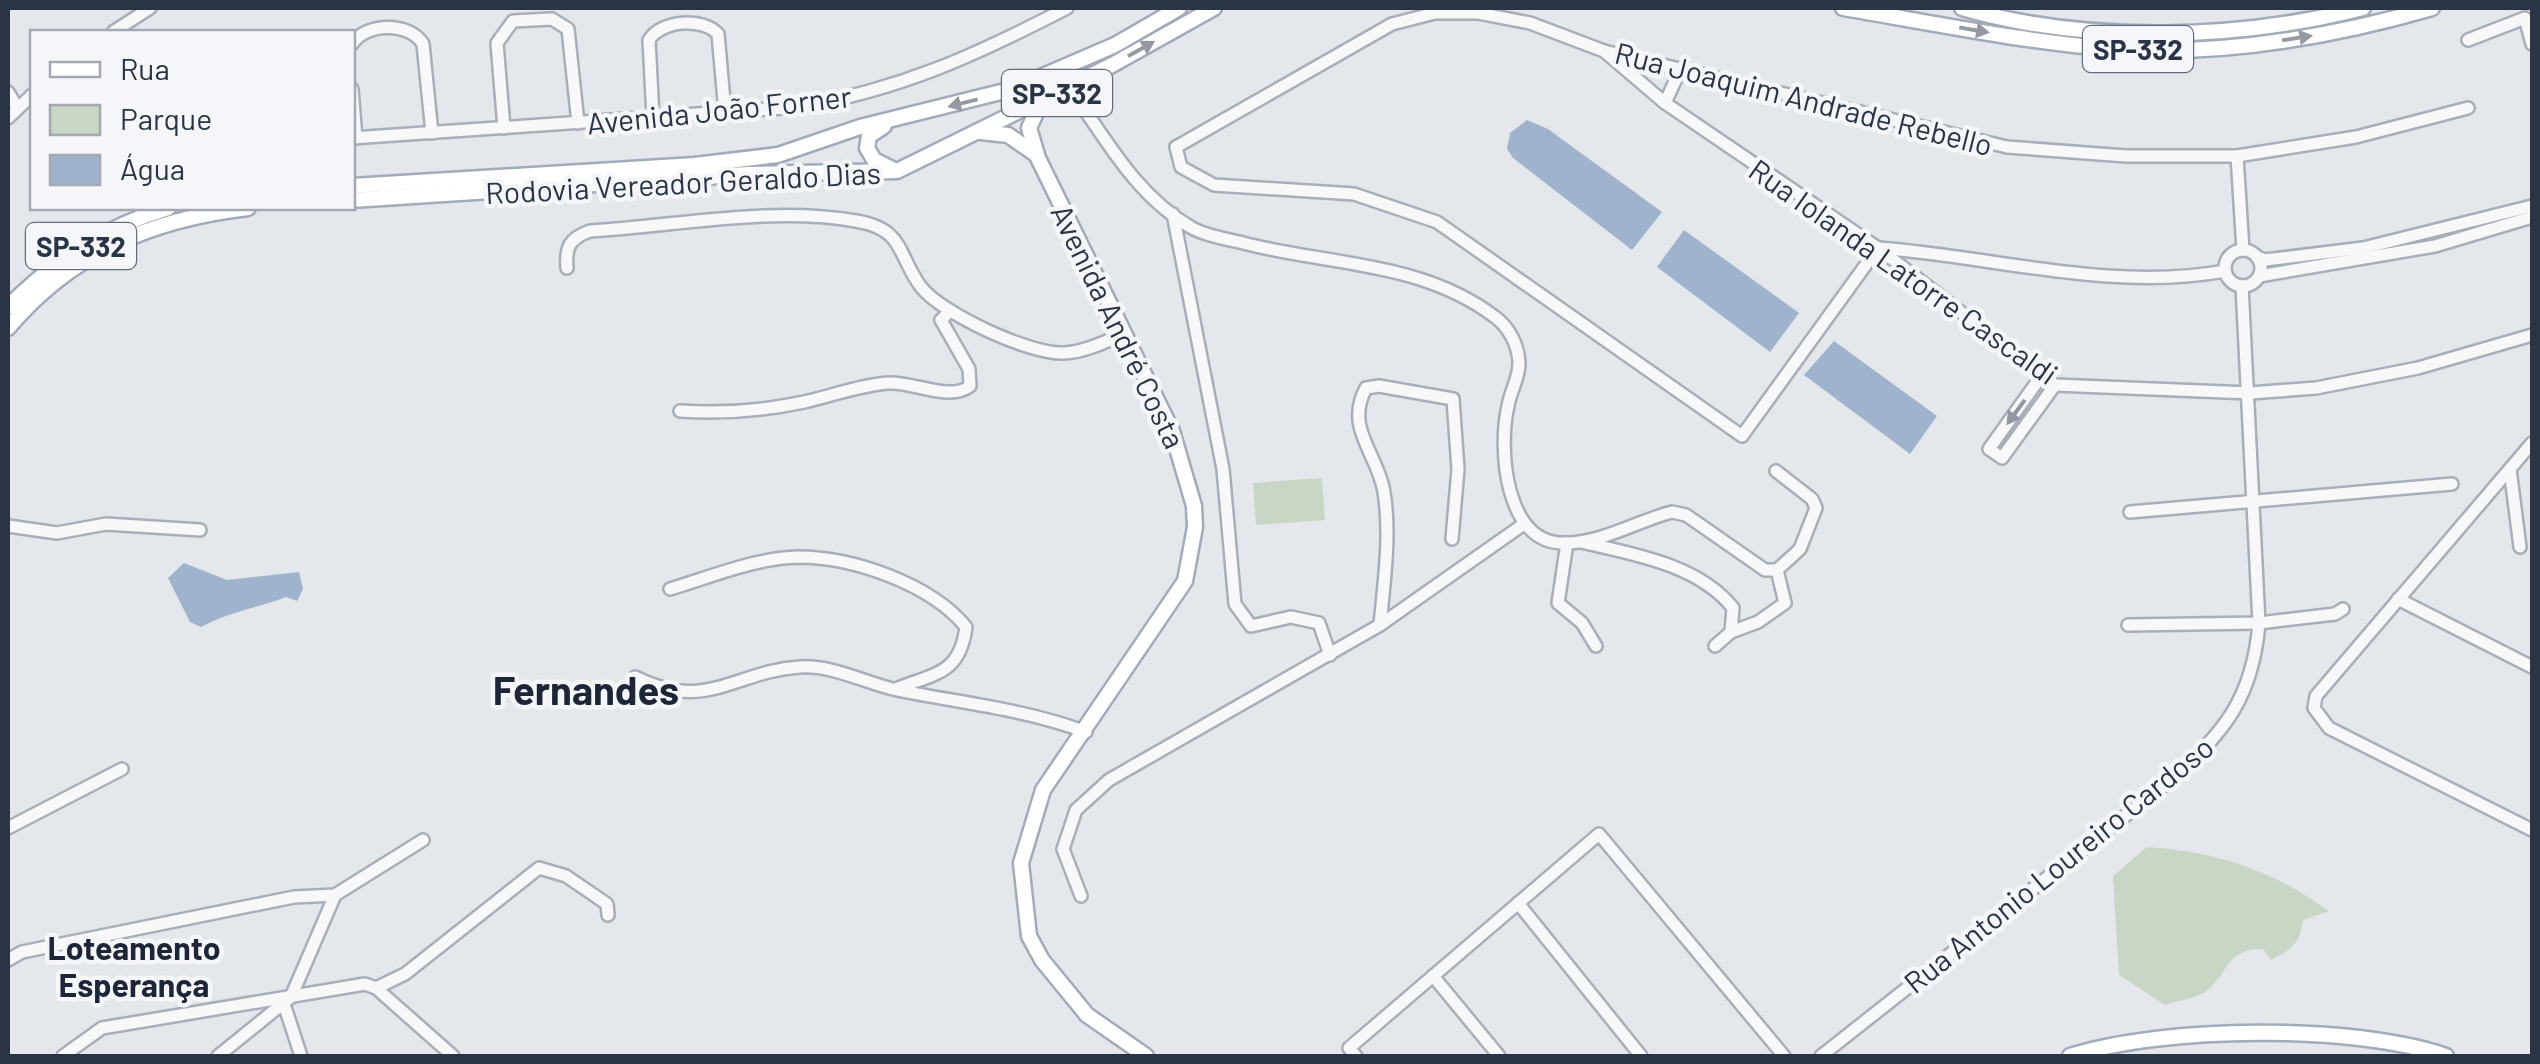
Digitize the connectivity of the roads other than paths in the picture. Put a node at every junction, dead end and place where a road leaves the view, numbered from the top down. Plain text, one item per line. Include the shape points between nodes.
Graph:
1 (150, 8) edge
2 (1067, 8) edge
3 (1180, 8) edge
4 (1214, 8) edge
5 (1843, 8) edge
6 (1962, 8) edge
7 (2364, 8) edge
8 (2432, 8) edge
9 (116, 30) edge
10 (2468, 40) dead end
11 (355, 41) edge
12 (2532, 44) edge
13 (1604, 51) junction
14 (1681, 68) junction
15 (1070, 87) junction
16 (8, 92) edge
17 (30, 97) edge
18 (1042, 100) junction
19 (1665, 103) junction
20 (17, 107) junction
21 (2468, 108) dead end
22 (725, 112) junction
23 (907, 114) junction
24 (653, 116) junction
25 (8, 118) edge
26 (578, 123) junction
27 (504, 128) junction
28 (981, 132) junction
29 (432, 133) junction
30 (355, 138) edge
31 (2238, 156) junction
32 (1038, 158) junction
33 (897, 171) junction
34 (355, 186) edge
35 (355, 200) edge
36 (2532, 206) edge
37 (145, 210) edge
38 (161, 210) edge
39 (236, 210) edge
40 (1173, 214) junction
41 (134, 218) junction
42 (2532, 218) edge
43 (1878, 248) junction
44 (2243, 250) junction
45 (2257, 257) junction
46 (566, 268) dead end
47 (2225, 270) junction
48 (2259, 276) junction
49 (2242, 286) junction
50 (8, 307) edge
51 (950, 311) junction
52 (8, 328) edge
53 (1122, 334) junction
54 (2532, 335) edge
55 (2042, 376) junction
56 (2055, 385) junction
57 (2250, 394) junction
58 (680, 411) dead end
59 (2532, 443) edge
60 (2510, 469) junction
61 (1776, 471) dead end
62 (2452, 484) dead end
63 (2256, 505) junction
64 (2130, 512) dead end
65 (1524, 524) junction
66 (8, 526) edge
67 (200, 530) dead end
68 (1452, 540) dead end
69 (1581, 542) junction
70 (1567, 544) junction
71 (2520, 546) dead end
72 (1776, 570) junction
73 (670, 590) dead end
74 (2398, 600) junction
75 (2343, 609) dead end
76 (2259, 623) junction
77 (2128, 625) dead end
78 (1380, 626) junction
79 (1730, 632) junction
80 (1596, 646) dead end
81 (1715, 646) dead end
82 (1330, 655) junction
83 (2532, 666) edge
84 (636, 678) dead end
85 (894, 689) junction
86 (1086, 732) junction
87 (122, 769) dead end
88 (8, 828) edge
89 (2532, 830) edge
90 (423, 840) dead end
91 (335, 894) junction
92 (1082, 896) dead end
93 (1518, 904) junction
94 (608, 916) dead end
95 (8, 960) edge
96 (1433, 976) junction
97 (370, 986) junction
98 (287, 1001) junction
99 (2133, 1049) edge
100 (1353, 1052) edge
101 (63, 1056) edge
102 (218, 1056) edge
103 (301, 1056) edge
104 (453, 1056) edge
105 (1146, 1056) edge
106 (1499, 1056) edge
107 (1641, 1056) edge
108 (1784, 1056) edge
109 (1821, 1056) edge
110 (2070, 1056) edge
111 (2446, 1056) edge

1 - 9 street
2 - 22 street, Avenida João Forner via 914,81 842,100
3 -> 23 main road, Rodovia Vereador Geraldo Dias / SP-332 via 1013,90
15 -> 4 main road, Rodovia Vereador Geraldo Dias / SP-332
5 -> 8 main road, SP-332 via 2118,49 2271,42
6 - 7 main road, SP-332 via 2034,23 2149,31 2268,26
10 - 12 street via 2525,18
11 - 29 street via 366,32 401,28 418,36
13 - 14 street, Rua Joaquim Andrade Rebello
13 - 19 street, Rua Iolanda Latorre Cascaldi
13 - 43 street, Rua Joaquim Andrade Rebello via 1530,23 1435,12 1392,24 1176,147 1181,168 1205,183 1354,194 1437,222 1742,436
14 - 19 street
14 - 31 street, Rua Joaquim Andrade Rebello via 2008,147
15 - 18 main road, Rodovia Vereador Geraldo Dias / SP-332
15 - 40 street via 1113,156
16 - 20 street
17 - 20 street
18 - 28 main road, Rodovia Vereador Geraldo Dias / SP-332
18 - 32 main road, Avenida André Costa via 1029,128
19 - 43 street, Rua Iolanda Latorre Cascaldi
20 - 25 street
21 - 31 street, Rua Joaquim Andrade Rebello via 2356,137
22 - 24 street, Avenida João Forner
22 - 24 street via 718,34 703,24 664,26 649,40
23 - 33 main road via 867,142 874,160
23 - 34 main road, Rodovia Vereador Geraldo Dias / SP-332 via 741,161
24 - 26 street, Avenida João Forner
26 - 27 street, Avenida João Forner
26 - 27 street via 568,29 552,19 513,20 497,42
27 - 29 street, Avenida João Forner
28 - 32 main road via 1008,136
28 - 33 main road, Rodovia Vereador Geraldo Dias / SP-332
29 - 30 street, Avenida João Forner
31 - 44 street
32 - 53 main road, Avenida André Costa
33 - 35 main road, Rodovia Vereador Geraldo Dias / SP-332
36 - 45 street via 2363,248
37 - 41 street
38 - 41 main road, SP-332
39 - 52 main road, SP-332 via 173,220 100,250
40 - 65 street via 1195,230 1267,250 1382,267 1495,317 1515,342 1520,364 1506,410 1508,485
40 - 82 street via 1223,469 1235,604 1250,626 1291,617 1319,623
41 - 50 main road, SP-332 via 61,259
42 - 48 street via 2435,246
43 - 47 street via 2016,268 2114,274
43 - 55 street, Rua Iolanda Latorre Cascaldi
44 - 45 street
44 - 47 street via 2230,256
45 - 48 street
46 - 51 street via 572,240 590,231 787,216 856,221 892,234 922,288
47 - 49 street via 2232,284
48 - 49 street
49 - 57 street, Rua Antonio Loureiro Cardoso
51 - 53 street via 1064,353
51 - 58 street via 942,320 969,369 964,390 870,384 755,411
53 - 86 main road, Avenida André Costa via 1181,454 1196,527 1185,581
54 - 57 street, Rua Iolanda Latorre Cascaldi via 2418,368
55 - 56 street, Rua Iolanda Latorre Cascaldi
55 -> 56 street via 1990,449 2002,458
56 - 57 street, Rua Iolanda Latorre Cascaldi
57 - 63 street, Rua Antonio Loureiro Cardoso
59 - 60 street
60 - 71 street
60 - 74 street
61 - 72 street via 1816,508 1800,548
62 - 63 street
63 - 64 street
63 - 76 street, Rua Antonio Loureiro Cardoso
65 - 70 street via 1540,538
65 - 78 street
66 - 67 street via 56,533 106,524
68 - 78 street via 1458,468 1453,399 1366,388 1358,422 1384,489
69 - 70 street
69 - 72 street via 1672,512 1765,570
69 - 79 street via 1673,567 1708,585 1731,604
70 - 80 street via 1558,603
72 - 79 street via 1785,603
73 - 85 street via 798,558 901,581 952,611 966,628 962,654 946,670
74 - 83 street
74 - 89 street via 2316,696 2314,708 2329,728
75 - 76 street
76 - 77 street
76 - 109 street, Rua Antonio Loureiro Cardoso via 2256,664 2244,696 2206,748
78 - 82 street
79 - 81 street
82 - 92 street via 1109,780 1076,810 1062,849
84 - 85 street via 658,688 713,692 809,667
85 - 86 street via 984,703
86 - 105 main road, Avenida André Costa via 1058,765 1032,816 1021,863 1024,910 1029,936 1062,989
87 - 88 street
90 - 91 street
91 - 95 street via 256,904
91 - 98 street
93 - 96 street
93 - 107 street
93 - 108 street via 1598,834
94 - 97 street via 607,904 589,889 539,868 405,974
96 - 100 street
96 - 106 street
97 - 98 street
97 - 104 street
98 - 101 street via 102,1028
98 - 102 street
98 - 103 street
99 - 110 main road
99 - 111 main road via 2204,1034 2363,1039

